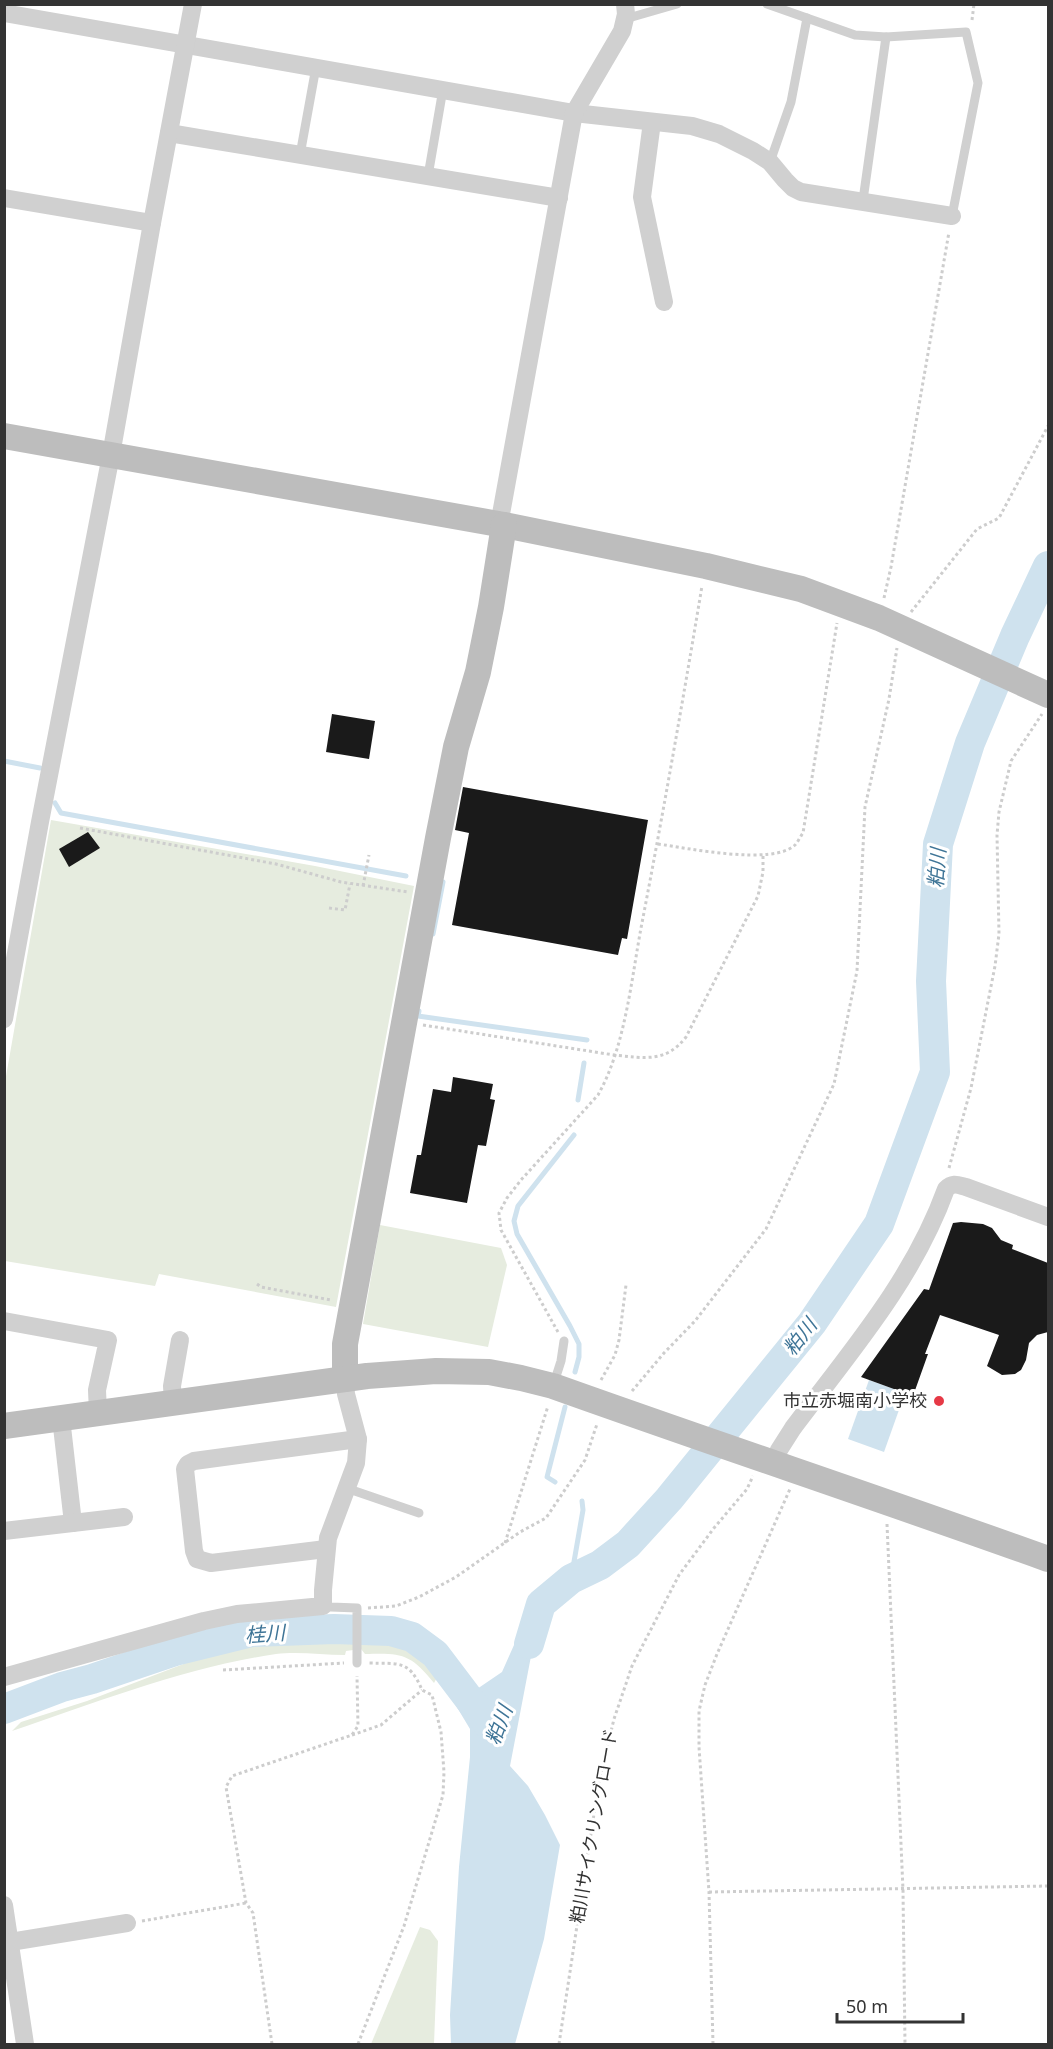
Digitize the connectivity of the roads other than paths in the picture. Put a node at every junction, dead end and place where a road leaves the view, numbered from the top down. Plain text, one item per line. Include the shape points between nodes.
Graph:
1 (193, 4) edge
2 (677, 4) edge
3 (767, 4) edge
4 (625, 12) edge
5 (4, 13) edge
6 (807, 18) junction
7 (886, 37) junction
8 (186, 45) junction
9 (316, 67) junction
10 (443, 89) junction
11 (574, 113) junction
12 (652, 122) junction
13 (169, 133) junction
14 (300, 155) junction
15 (770, 162) junction
16 (428, 176) junction
17 (4, 198) edge
18 (559, 198) junction
19 (863, 200) junction
20 (952, 216) joint
21 (152, 223) junction
22 (664, 302) dead end
23 (4, 436) edge
24 (111, 455) junction
25 (501, 525) junction
26 (1048, 698) edge
27 (4, 1019) edge
28 (1048, 1217) edge
29 (4, 1321) edge
30 (180, 1340) dead end
31 (564, 1341) road end
32 (345, 1379) junction
33 (553, 1386) junction
34 (173, 1402) junction
35 (98, 1413) junction
36 (61, 1418) junction
37 (4, 1426) edge
38 (358, 1439) junction
39 (761, 1464) junction
40 (346, 1488) junction
41 (419, 1514) dead end
42 (124, 1517) dead end
43 (73, 1522) junction
44 (4, 1531) edge
45 (326, 1549) junction
46 (1048, 1559) edge
47 (323, 1605) junction
48 (357, 1659) road end
49 (4, 1677) edge
50 (4, 1905) edge
51 (127, 1923) road end
52 (7, 1943) edge
53 (25, 2044) edge

1 - 8 street
2 - 4 lane
3 - 6 lane
4 - 11 street via 621,31
5 - 8 street
6 - 7 lane via 855,35
6 - 15 lane via 791,102
7 - 19 lane
7 - 20 lane via 966,32 978,83
8 - 9 street
8 - 13 street
9 - 10 street
9 - 14 lane
10 - 11 street
10 - 16 lane
11 - 12 street
11 - 18 street
12 - 15 street via 692,126 719,134
12 - 22 street via 642,197
13 - 14 street
13 - 21 street
14 - 16 street
15 - 19 street via 801,192
16 - 18 street
17 - 21 street
18 - 25 street
19 - 20 street
21 - 24 street
23 - 24 street
24 - 25 street
24 - 27 street
25 - 26 street via 801,589 896,626
25 - 32 street via 491,607 478,672 456,747 345,1344
28 - 39 street via 966,1187 950,1185 927,1236 894,1293 779,1450
29 - 35 street via 108,1340 97,1390
30 - 34 street
31 - 33 lane
32 - 33 street via 463,1371 521,1377
32 - 34 street
32 - 38 street
33 - 39 street
34 - 35 street
35 - 36 street
36 - 37 street
36 - 43 street
38 - 40 street via 356,1463
38 - 45 street via 194,1461 185,1469 197,1559 211,1563
39 - 46 street via 886,1501
40 - 41 lane
40 - 45 street
42 - 43 street
43 - 44 street
45 - 47 street
47 - 48 lane via 357,1610
47 - 49 street via 204,1621
50 - 52 street
51 - 52 street
52 - 53 street

